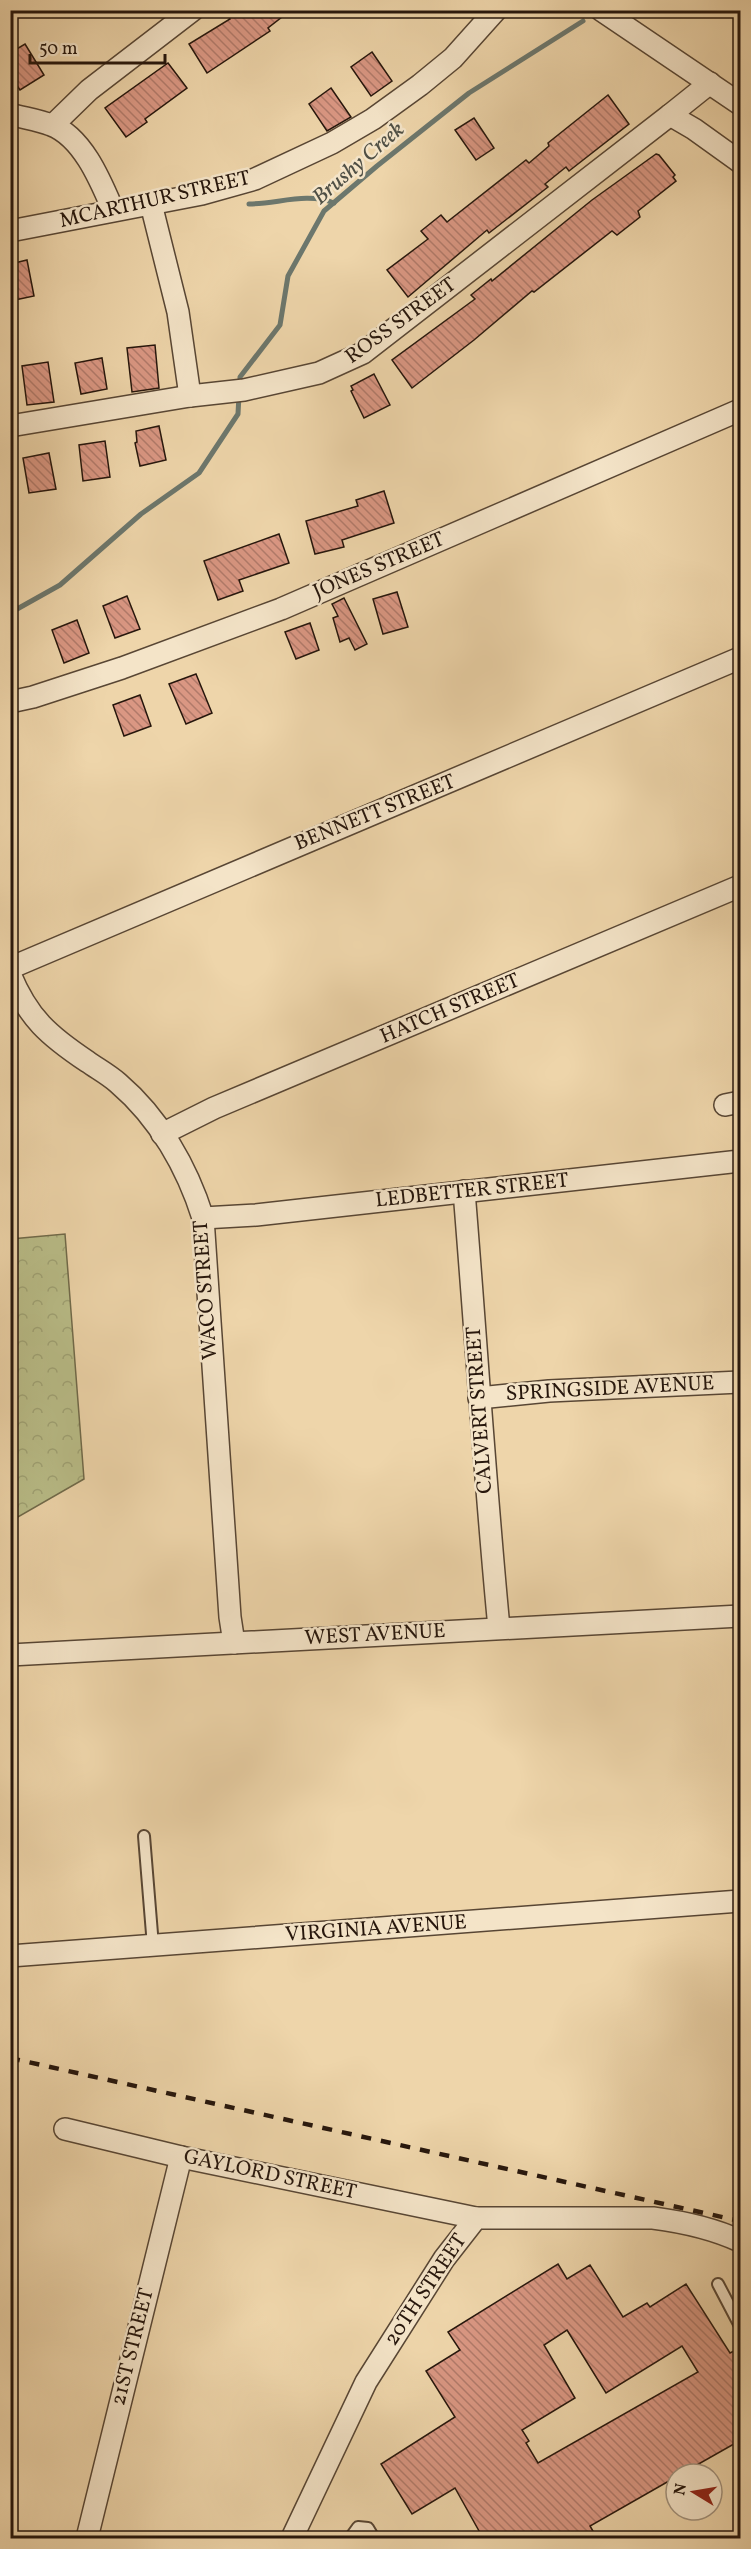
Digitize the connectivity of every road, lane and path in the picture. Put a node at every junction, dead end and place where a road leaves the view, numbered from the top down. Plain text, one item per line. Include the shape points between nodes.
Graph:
1 (193, 10) edge
2 (496, 10) edge
3 (601, 10) edge
4 (710, 83) junction
5 (741, 104) edge
6 (10, 114) edge
7 (670, 115) junction
8 (53, 125) junction
9 (741, 162) edge
10 (151, 204) junction
11 (113, 210) junction
12 (10, 231) edge
13 (190, 396) junction
14 (741, 410) edge
15 (10, 426) edge
16 (741, 658) edge
17 (10, 702) edge
18 (741, 886) edge
19 (10, 968) edge
20 (10, 974) edge
21 (162, 1134) junction
22 (741, 1161) edge
23 (464, 1191) junction
24 (203, 1218) junction
25 (741, 1382) edge
26 (479, 1398) junction
27 (741, 1616) edge
28 (499, 1628) junction
29 (234, 1643) junction
30 (10, 1655) edge
31 (144, 1836) dead end
32 (741, 1901) edge
33 (153, 1946) junction
34 (10, 1956) edge
35 (65, 2129) dead end
36 (181, 2157) junction
37 (476, 2218) junction
38 (741, 2241) edge
39 (718, 2284) dead end
40 (741, 2326) edge
41 (87, 2538) edge
42 (292, 2538) edge
43 (350, 2538) edge
44 (374, 2538) edge

1 - 8 street via 89,90
2 - 10 street, MCARTHUR STREET via 453,58 420,85 332,143 247,182
3 - 4 street
4 - 5 street
4 - 7 street, ROSS STREET
6 - 8 street
7 - 9 street
7 - 13 street, ROSS STREET via 363,353 319,373 244,390
8 - 11 street via 79,147 93,166
10 - 11 street, MCARTHUR STREET
10 - 13 street via 178,312
11 - 12 street, MCARTHUR STREET
13 - 15 street, ROSS STREET
14 - 17 street, JONES STREET via 281,609 122,668
16 - 19 street, BENNETT STREET
18 - 21 street, HATCH STREET via 214,1108
20 - 21 street, WACO STREET via 39,1025 123,1087
21 - 24 street, WACO STREET via 183,1165
22 - 23 street, LEDBETTER STREET
23 - 24 street, LEDBETTER STREET
23 - 26 street, CALVERT STREET
24 - 29 street, WACO STREET
25 - 26 street, SPRINGSIDE AVENUE
26 - 28 street, CALVERT STREET
27 - 28 street, WEST AVENUE
28 - 29 street, WEST AVENUE
29 - 30 street, WEST AVENUE
31 - 33 lane
32 - 33 street, VIRGINIA AVENUE
33 - 34 street, VIRGINIA AVENUE
35 - 36 street, GAYLORD STREET
36 - 37 street, GAYLORD STREET
36 - 41 street, 21ST STREET
37 - 38 street, 20TH STREET via 653,2218 719,2231
37 - 42 street, 20TH STREET via 444,2259 366,2382
39 - 40 lane
43 - 44 lane via 358,2527 368,2528

